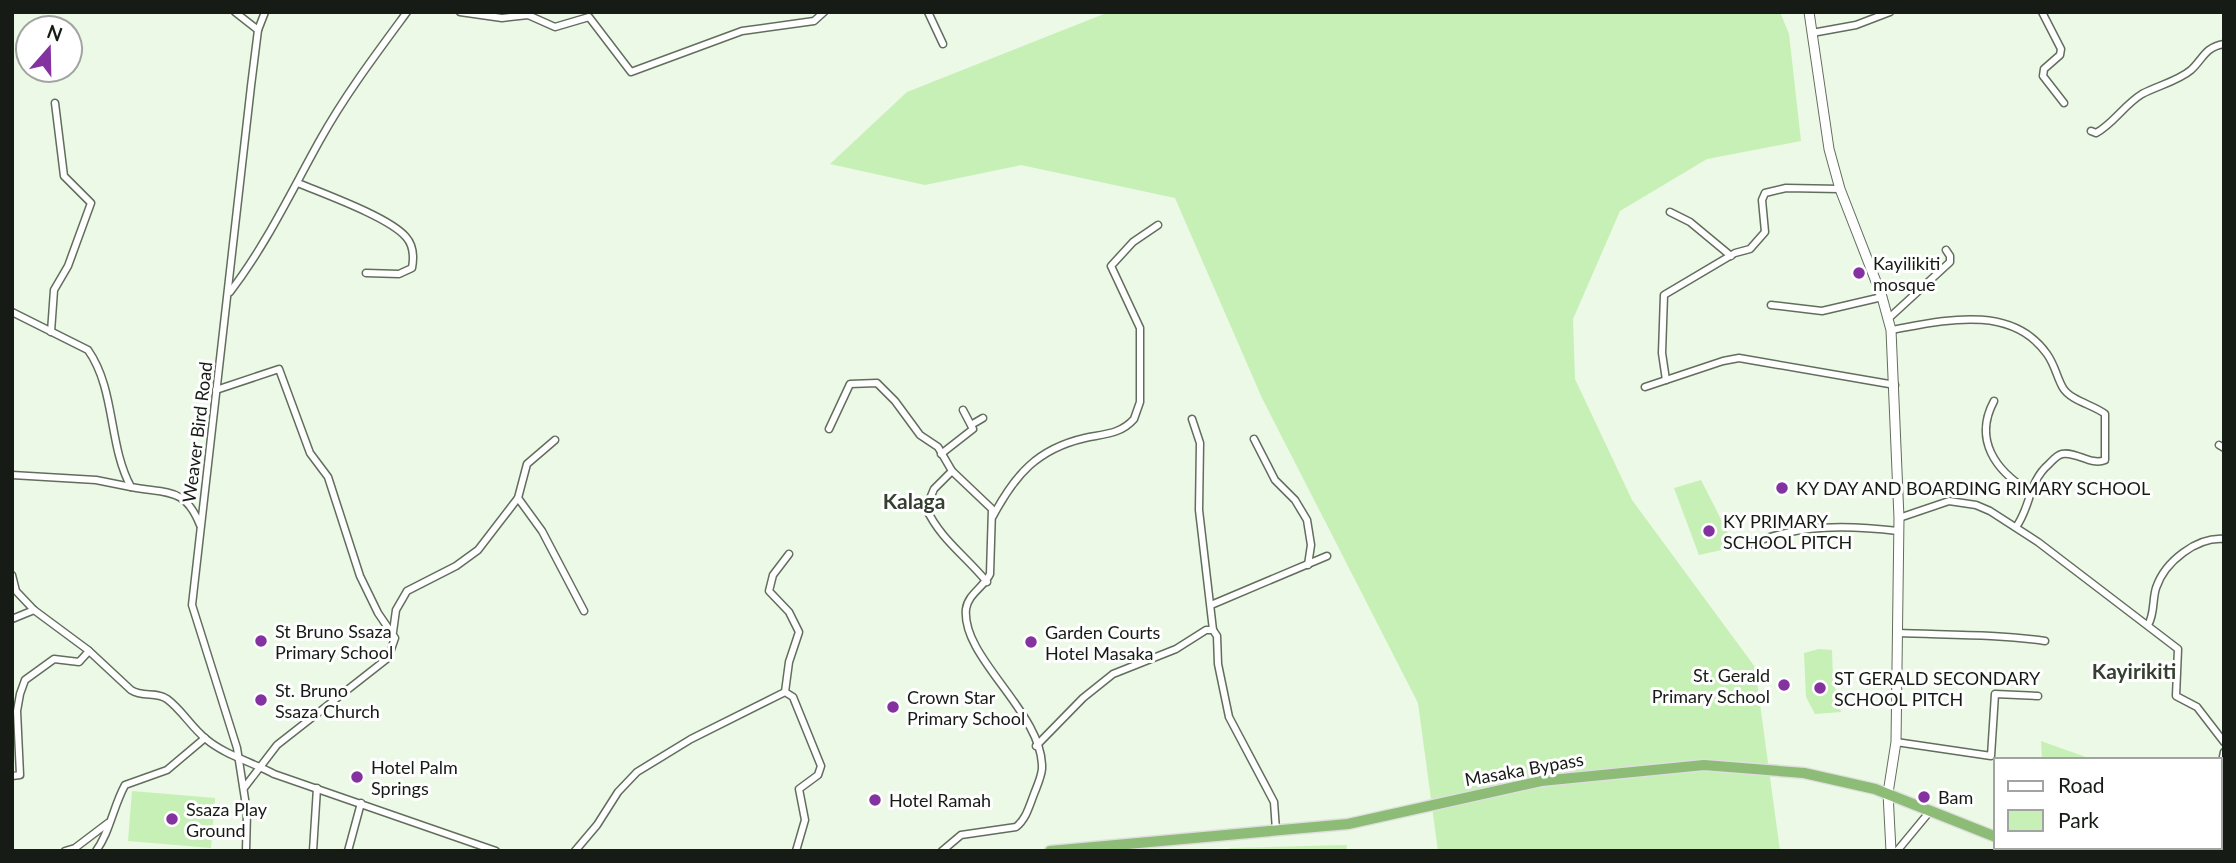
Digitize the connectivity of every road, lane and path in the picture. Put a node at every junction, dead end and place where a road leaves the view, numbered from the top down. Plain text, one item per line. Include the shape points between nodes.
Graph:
1 (235, 12) edge
2 (265, 12) edge
3 (407, 12) edge
4 (460, 12) edge
5 (824, 12) edge
6 (928, 12) edge
7 (1809, 12) edge
8 (1890, 12) edge
9 (2042, 12) edge
10 (258, 30) junction
11 (1812, 33) junction
12 (943, 44) dead end
13 (2224, 44) edge
14 (55, 103) dead end
15 (2064, 103) dead end
16 (2091, 131) dead end
17 (298, 183) junction
18 (1840, 189) junction
19 (1670, 212) dead end
20 (1158, 225) dead end
21 (1946, 250) dead end
22 (1731, 256) junction
23 (366, 273) dead end
24 (229, 293) junction
25 (1882, 297) junction
26 (1771, 305) dead end
27 (12, 312) edge
28 (1889, 318) junction
29 (1891, 330) junction
30 (51, 331) junction
31 (1666, 380) junction
32 (1896, 385) junction
33 (1645, 387) dead end
34 (216, 390) junction
35 (1994, 401) dead end
36 (963, 410) dead end
37 (983, 418) dead end
38 (1192, 419) dead end
39 (971, 425) junction
40 (829, 429) dead end
41 (1254, 439) dead end
42 (555, 440) dead end
43 (941, 454) junction
44 (953, 471) junction
45 (12, 475) edge
46 (131, 487) junction
47 (2029, 491) junction
48 (518, 498) junction
49 (993, 516) junction
50 (1899, 518) junction
51 (200, 526) junction
52 (2015, 527) junction
53 (1898, 531) junction
54 (2224, 539) edge
55 (1750, 544) dead end
56 (789, 554) dead end
57 (1326, 556) dead end
58 (1308, 565) junction
59 (12, 575) edge
60 (987, 582) junction
61 (1211, 606) junction
62 (34, 610) junction
63 (584, 611) dead end
64 (12, 619) edge
65 (2148, 625) junction
66 (1213, 630) junction
67 (1897, 633) junction
68 (393, 634) junction
69 (2045, 641) dead end
70 (89, 651) junction
71 (785, 692) junction
72 (2038, 696) dead end
73 (205, 738) junction
74 (1896, 742) junction
75 (2224, 742) edge
76 (1036, 746) junction
77 (239, 758) junction
78 (262, 767) junction
79 (12, 776) edge
80 (244, 788) junction
81 (317, 788) junction
82 (1888, 793) junction
83 (361, 803) junction
84 (1931, 810) junction
85 (107, 822) junction
86 (1276, 832) junction
87 (1994, 836) edge
88 (482, 848) edge
89 (65, 851) edge
90 (96, 851) edge
91 (246, 851) edge
92 (313, 851) edge
93 (348, 851) edge
94 (496, 851) edge
95 (575, 851) edge
96 (796, 851) edge
97 (942, 851) edge
98 (1050, 851) edge
99 (1891, 851) edge
100 (1896, 851) edge

1 - 10 street
2 - 10 street, Weaver Bird Road
3 - 17 street via 358,77
4 - 5 street via 502,18 528,15 555,27 589,17 631,72 725,36 775,24 814,21
6 - 12 street
7 - 11 main road
8 - 11 street via 1856,25
9 - 15 street via 2061,49 2043,76
10 - 24 street, Weaver Bird Road
11 - 18 main road
13 - 16 street via 2213,46 2191,69 2140,95 2104,129
14 - 30 street via 64,176 91,203 54,290
17 - 23 street via 345,202 406,237 413,252 412,268 400,274
17 - 24 street via 256,258
18 - 22 street via 1786,188 1765,193 1763,235 1750,249
18 - 25 main road
19 - 22 street via 1690,222
20 - 49 street via 1111,265 1140,328 1140,402 1134,419 1111,434 1072,442 1025,467
21 - 28 street via 1950,261
22 - 31 street via 1664,295
24 - 34 street, Weaver Bird Road
25 - 26 street via 1822,311
25 - 28 main road
27 - 30 street
28 - 29 main road
29 - 32 main road
29 - 47 street via 1964,319 2012,326 2046,352 2069,393 2105,414 2105,460 2099,463 2062,454 2040,471
30 - 46 street via 80,345 95,359 119,461
31 - 32 street via 1723,361 1748,358
31 - 33 street
32 - 50 main road
34 - 51 street, Weaver Bird Road
34 - 68 street via 279,369 310,453 325,471 360,576
35 - 47 street via 1987,416 1989,449 2006,477
36 - 39 street
37 - 39 street
38 - 61 street via 1200,443 1199,510
39 - 43 street via 973,429
40 - 43 street via 850,384 877,383
41 - 58 street via 1276,480 1296,500 1307,520
42 - 48 street via 527,464
43 - 44 street
44 - 49 street
44 - 60 street via 934,489 926,508 940,534
45 - 46 street
46 - 51 street via 181,496 189,501
47 - 52 street via 2024,515
48 - 63 street via 542,531
48 - 68 street via 478,550 407,591 396,610
49 - 60 street
50 - 52 street via 1949,501 1962,502 1990,511
50 - 53 main road
51 - 77 street, Weaver Bird Road via 191,605
52 - 65 street
53 - 55 street via 1806,528
53 - 67 main road
54 - 65 street via 2196,543 2168,568 2158,583
56 - 71 street via 773,575 769,591 789,612 799,632
57 - 58 street
58 - 61 street
59 - 62 street via 18,595
60 - 76 street via 970,598 967,620 973,639 1013,698
61 - 66 street
62 - 64 street
62 - 70 street
65 - 75 street via 2178,649 2176,696 2197,707
66 - 76 street via 1113,674
66 - 86 street via 1229,716 1274,802
67 - 69 street via 1994,634
67 - 74 main road
68 - 78 street via 388,657 285,738
70 - 73 street via 139,695 167,698
70 - 79 street via 79,663 54,659 25,680 17,711 20,775
71 - 95 street via 637,772
71 - 96 street via 793,697 821,766 818,775 799,789 805,820
72 - 74 street via 1995,694 1991,756
73 - 77 street
73 - 85 street via 167,769 128,783
74 - 82 main road
76 - 97 street via 1041,775 1021,823 1009,830 961,835
77 - 78 street
77 - 80 street, Weaver Bird Road
78 - 80 street
78 - 81 street
80 - 91 street, Weaver Bird Road
81 - 83 street
81 - 92 street
82 - 84 highway, Masaka Bypass
82 - 86 highway, Masaka Bypass via 1804,772 1704,765 1541,781 1388,817
82 - 99 main road
83 - 88 street
83 - 93 street
84 - 87 highway, Masaka Bypass
84 - 100 street
85 - 89 street
85 - 90 street via 107,836
86 - 98 highway, Masaka Bypass
88 - 94 street

